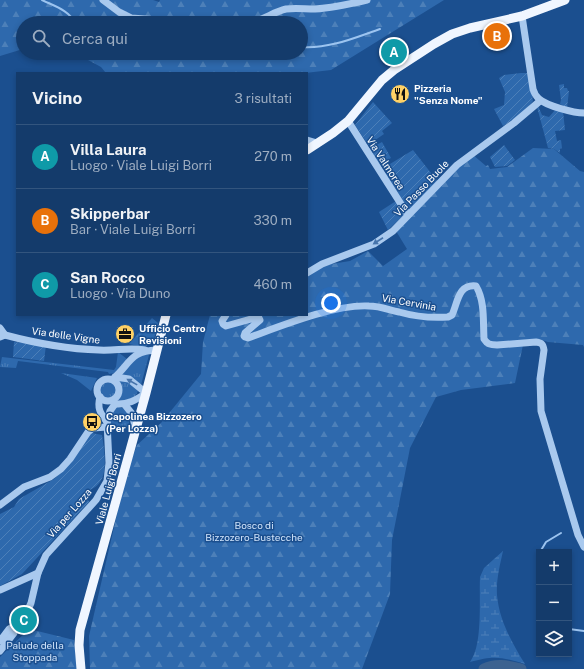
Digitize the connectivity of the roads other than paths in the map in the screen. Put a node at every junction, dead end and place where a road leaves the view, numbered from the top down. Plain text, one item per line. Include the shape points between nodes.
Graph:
1 (103, 0) edge
2 (367, 0) edge
3 (561, 1) edge
4 (127, 16) edge
5 (267, 16) edge
6 (522, 16) junction
7 (540, 101) junction
8 (584, 113) edge
9 (348, 121) junction
10 (308, 140) edge
11 (317, 143) junction
12 (308, 149) edge
13 (408, 215) junction
14 (308, 272) edge
15 (166, 316) edge
16 (225, 316) edge
17 (0, 328) edge
18 (2, 336) edge
19 (124, 350) junction
20 (145, 350) junction
21 (157, 350) junction
22 (132, 357) junction
23 (114, 378) junction
24 (146, 393) junction
25 (100, 397) junction
26 (114, 402) junction
27 (125, 405) junction
28 (107, 424) junction
29 (135, 429) junction
30 (0, 505) edge
31 (584, 547) edge
32 (38, 573) junction
33 (0, 590) edge
34 (16, 625) junction
35 (0, 640) edge
36 (0, 651) edge
37 (81, 669) edge

1 - 4 street
2 - 5 street via 316,9 287,9
3 - 6 main road
6 - 7 street via 533,89
6 - 9 main road via 470,28 434,44 382,80
7 - 8 street via 572,113
7 - 13 street, Via Passo Buole via 457,165
9 - 11 main road
9 - 13 street, Via Valmorea
10 - 11 street
11 - 12 main road
13 -> 14 street, Via Passo Buole via 393,231 374,244 322,264
15 - 21 main road, Viale Luigi Borri
16 - 31 street, Via Cervinia via 222,321 226,326 259,318 259,322 245,333 245,338 344,308 368,306 448,317 452,316 462,289 476,286 480,293 486,343 497,345 536,342 544,345 540,379 541,411 578,535
17 - 18 street, Via delle Vigne
18 - 19 street, Via delle Vigne via 83,349
19 - 20 street, Via delle Vigne
19 - 22 street
20 - 21 street, Via delle Vigne
20 - 22 street
21 - 24 main road, Viale Luigi Borri
22 - 23 street
24 -> 23 street via 129,379
23 - 25 street via 104,379 99,383 97,390
23 - 26 street via 119,391
24 - 27 street
24 - 29 main road, Viale Luigi Borri
25 - 26 street
25 - 28 street, Via per Lozza via 100,414
26 - 27 street
26 - 28 street, Via per Lozza
27 - 29 street via 133,415
28 - 30 street via 88,432 61,469 50,477 24,487
28 - 32 street, Via per Lozza via 107,481 96,500 46,555
29 - 37 main road, Viale Luigi Borri via 80,630 78,645
32 - 33 street
32 - 34 street, Via per Lozza via 31,603
34 - 35 street
34 - 36 street via 14,633

